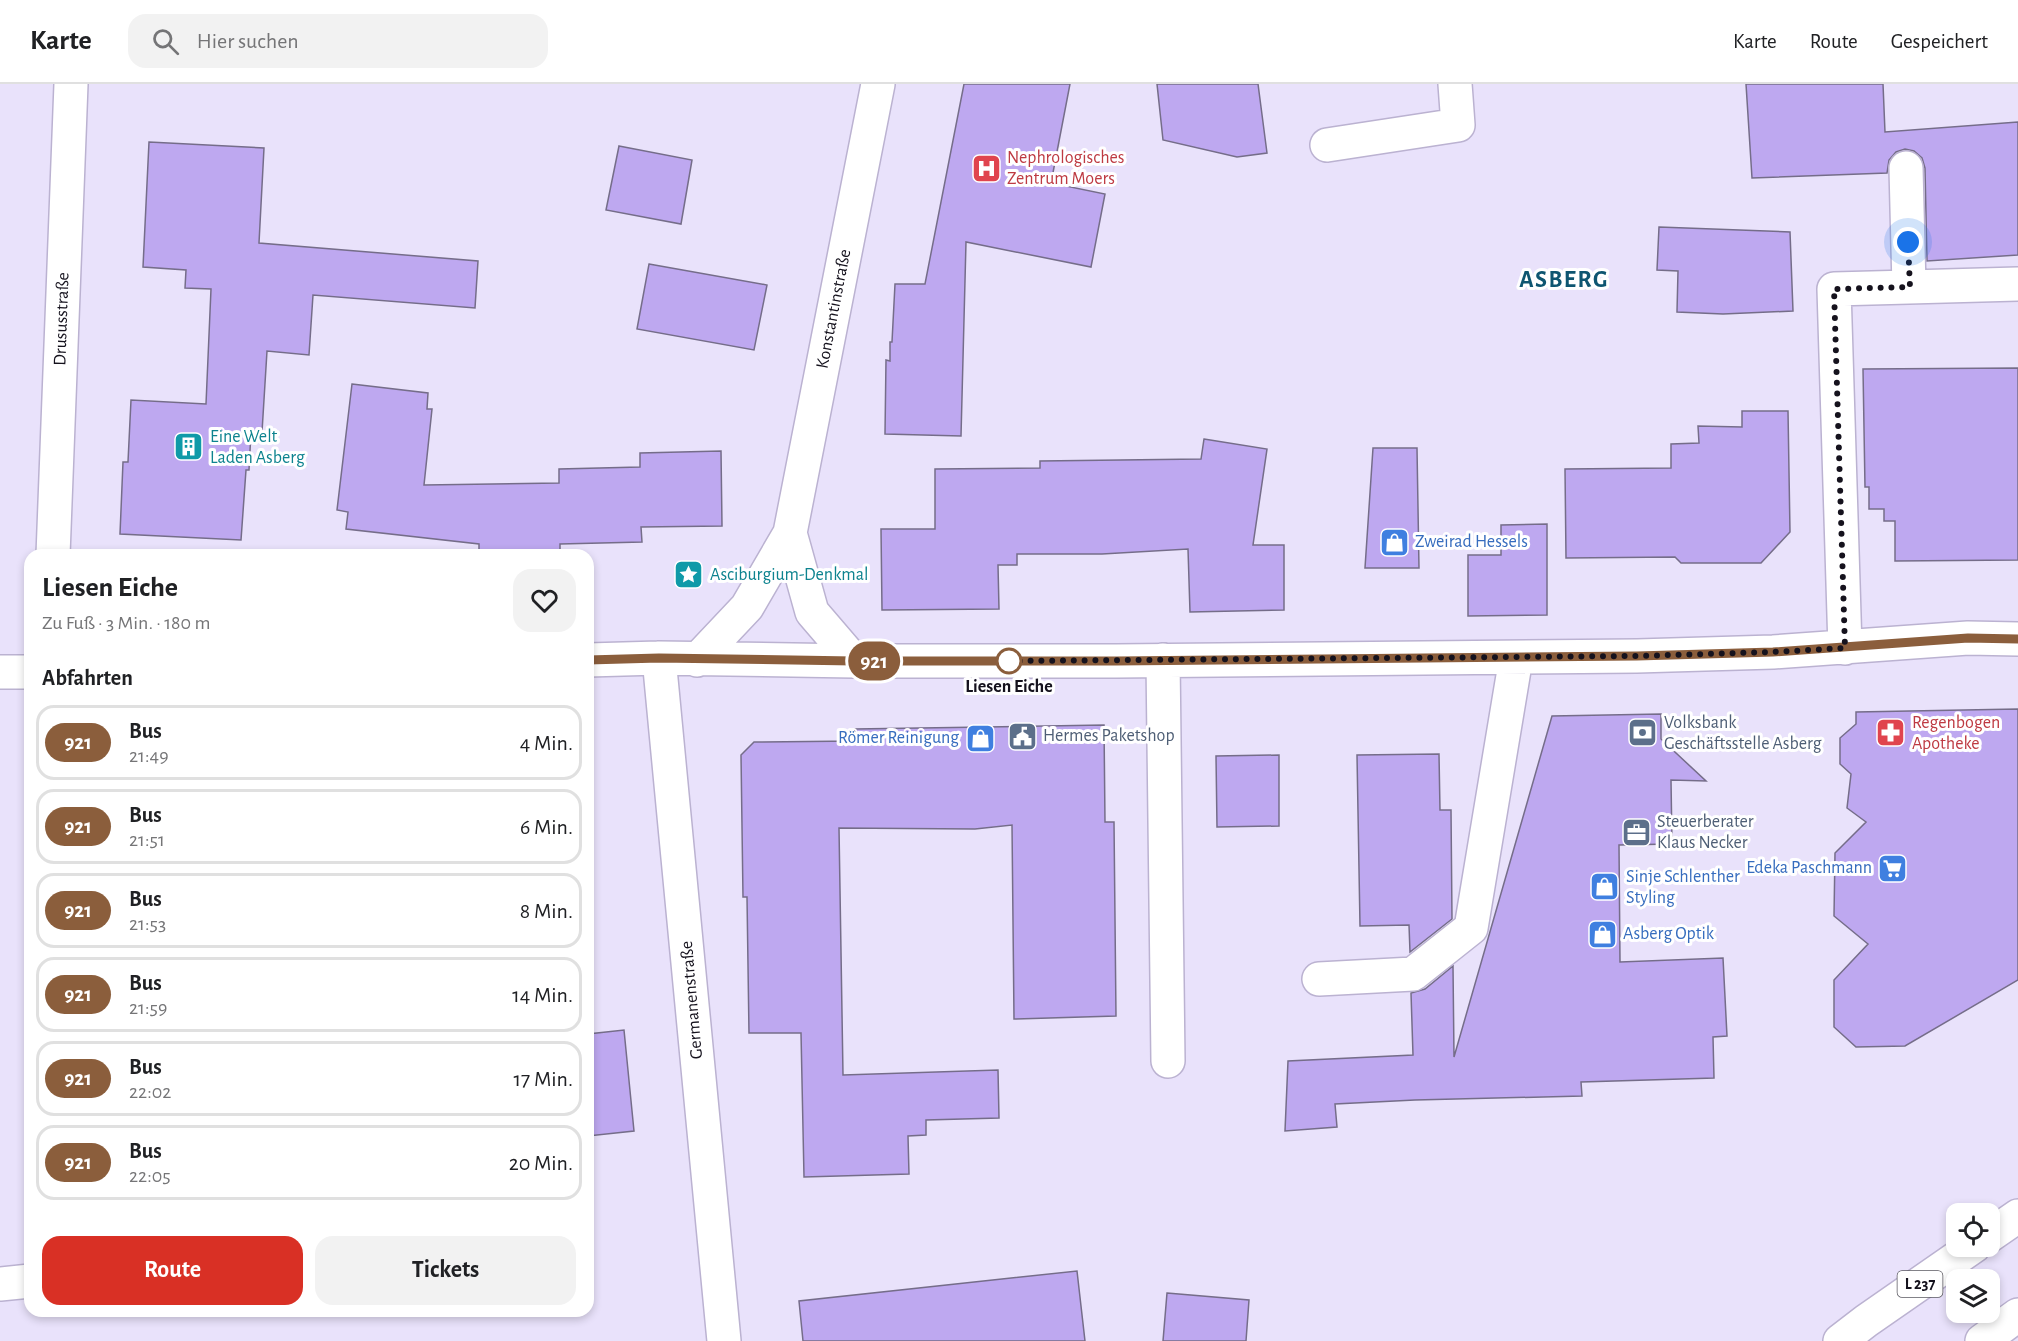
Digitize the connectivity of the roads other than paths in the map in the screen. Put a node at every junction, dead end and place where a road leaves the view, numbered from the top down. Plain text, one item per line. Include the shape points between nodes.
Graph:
1 (70, 84) edge
2 (878, 84) edge
3 (1455, 84) edge
4 (1327, 145) dead end
5 (1906, 168) dead end
6 (2018, 284) edge
7 (1910, 287) junction
8 (790, 533) junction
9 (53, 549) edge
10 (2018, 639) edge
11 (1845, 648) junction
12 (659, 658) junction
13 (1516, 658) junction
14 (594, 660) edge
15 (697, 660) junction
16 (1163, 660) junction
17 (854, 661) junction
18 (0, 672) edge
19 (24, 672) edge
20 (1319, 979) dead end
21 (1168, 1061) dead end
22 (2018, 1216) edge
23 (2000, 1228) edge
24 (1958, 1257) edge
25 (24, 1282) edge
26 (0, 1284) edge
27 (2018, 1315) edge
28 (724, 1341) edge
29 (1840, 1341) edge
30 (1982, 1341) edge

1 - 9 main road, Drususstraße
2 - 8 main road, Konstantinstraße
3 - 4 main road via 1458,125
5 - 7 main road
6 - 7 main road
7 - 11 main road via 1834,289
8 - 15 main road, Konstantinstraße via 747,607
8 - 17 main road, Konstantinstraße via 812,612
10 - 11 main road via 1968,638
11 - 13 main road
12 - 14 main road
12 - 15 main road
12 - 28 main road, Germanenstraße
13 - 16 main road
13 - 20 main road via 1472,928 1413,974
15 - 17 main road
16 - 17 main road
16 - 21 main road
18 - 19 main road
22 - 23 main road
24 - 29 main road, L 237
25 - 26 main road
27 - 30 main road

